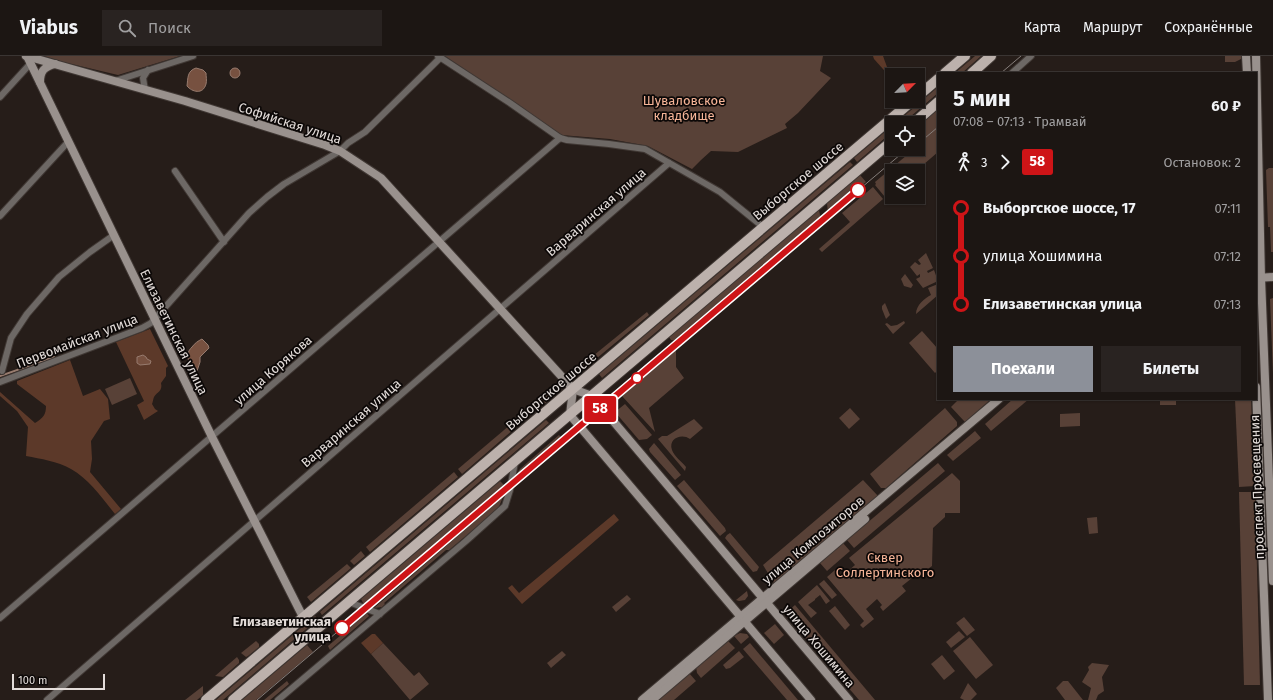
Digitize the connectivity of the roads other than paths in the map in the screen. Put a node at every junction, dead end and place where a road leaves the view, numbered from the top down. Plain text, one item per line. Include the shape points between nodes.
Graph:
1 (193, 56) edge
2 (964, 56) edge
3 (991, 56) edge
4 (1031, 56) edge
5 (1246, 56) edge
6 (1256, 56) edge
7 (439, 57) edge
8 (28, 59) edge
9 (56, 64) junction
10 (148, 70) junction
11 (946, 72) edge
12 (973, 72) edge
13 (1013, 72) edge
14 (1247, 72) edge
15 (1256, 72) edge
16 (937, 80) edge
17 (115, 81) junction
18 (40, 84) junction
19 (145, 90) junction
20 (925, 90) edge
21 (0, 97) edge
22 (937, 103) edge
23 (904, 108) edge
24 (922, 116) edge
25 (1257, 129) edge
26 (560, 138) junction
27 (68, 142) junction
28 (885, 147) edge
29 (340, 151) junction
30 (669, 163) junction
31 (175, 171) dead end
32 (0, 216) edge
33 (763, 227) junction
34 (114, 235) junction
35 (224, 242) junction
36 (439, 242) junction
37 (1273, 273) edge
38 (1259, 276) edge
39 (1273, 277) edge
40 (500, 309) junction
41 (155, 319) junction
42 (2, 371) dead end
43 (0, 382) edge
44 (573, 389) junction
45 (592, 396) junction
46 (998, 400) edge
47 (1005, 400) edge
48 (1256, 400) edge
49 (570, 415) junction
50 (212, 437) junction
51 (515, 461) junction
52 (254, 521) junction
53 (1273, 581) edge
54 (764, 600) junction
55 (349, 602) junction
56 (380, 614) junction
57 (303, 617) junction
58 (0, 618) edge
59 (743, 619) junction
60 (47, 700) edge
61 (206, 700) edge
62 (233, 700) edge
63 (278, 700) edge
64 (642, 700) edge
65 (652, 700) edge
66 (811, 700) edge
67 (849, 700) edge
68 (1268, 700) edge

1 - 10 street
2 - 11 main road
3 - 12 main road
4 - 13 street
5 - 14 street
6 - 15 street, проспект Просвещения
7 - 26 street
7 - 29 street, Первомайская улица via 365,132
8 - 9 street, Софийская улица
8 - 18 street, Елизаветинская улица
8 - 21 street
9 - 17 street, Софийская улица
9 - 18 street via 44,68
10 - 17 street
10 - 19 street via 143,78
16 - 20 main road
17 - 19 street, Софийская улица
18 - 27 street, Елизаветинская улица
19 - 29 street, Софийская улица
22 - 24 main road
23 - 33 main road, Выборгское шоссе
25 - 38 street, проспект Просвещения
26 - 30 street via 645,150
26 - 36 street, улица Корякова
27 - 32 street
27 - 34 street, Елизаветинская улица
28 - 45 main road
29 - 35 street, Первомайская улица via 267,197
29 - 36 street, Софийская улица via 382,178
30 - 33 street via 720,192
30 - 40 street, Варваринская улица
31 - 35 street
33 - 44 main road, Выборгское шоссе
34 - 41 street, Елизаветинская улица
34 - 42 street via 59,277 27,314 12,338
35 - 41 street, Первомайская улица
36 - 40 street, Софийская улица
36 - 50 street, улица Корякова
37 - 38 street
38 - 39 street
38 - 53 street, проспект Просвещения
40 - 44 street, Софийская улица
40 - 52 street, Варваринская улица
41 - 43 street, Первомайская улица via 142,328
41 - 50 street, Елизаветинская улица
44 - 45 street, улица Хошимина
44 - 49 street
44 - 57 main road, Выборгское шоссе
45 - 49 main road
45 - 54 street, улица Хошимина
46 - 54 street, улица Композиторов
47 - 54 street, улица Композиторов
48 - 68 street, проспект Просвещения
49 - 51 main road
49 - 59 street
50 - 52 street, Елизаветинская улица
50 - 58 street, улица Корякова
51 - 55 main road
51 - 56 street via 505,506
52 - 57 street, Елизаветинская улица
52 - 60 street, Варваринская улица
54 - 59 street, улица Композиторов
54 - 67 street, улица Хошимина
55 - 56 street
55 - 62 main road
56 - 63 street
57 - 61 main road, Выборгское шоссе
59 - 64 street, улица Композиторов
59 - 65 street, улица Композиторов
59 - 66 street

